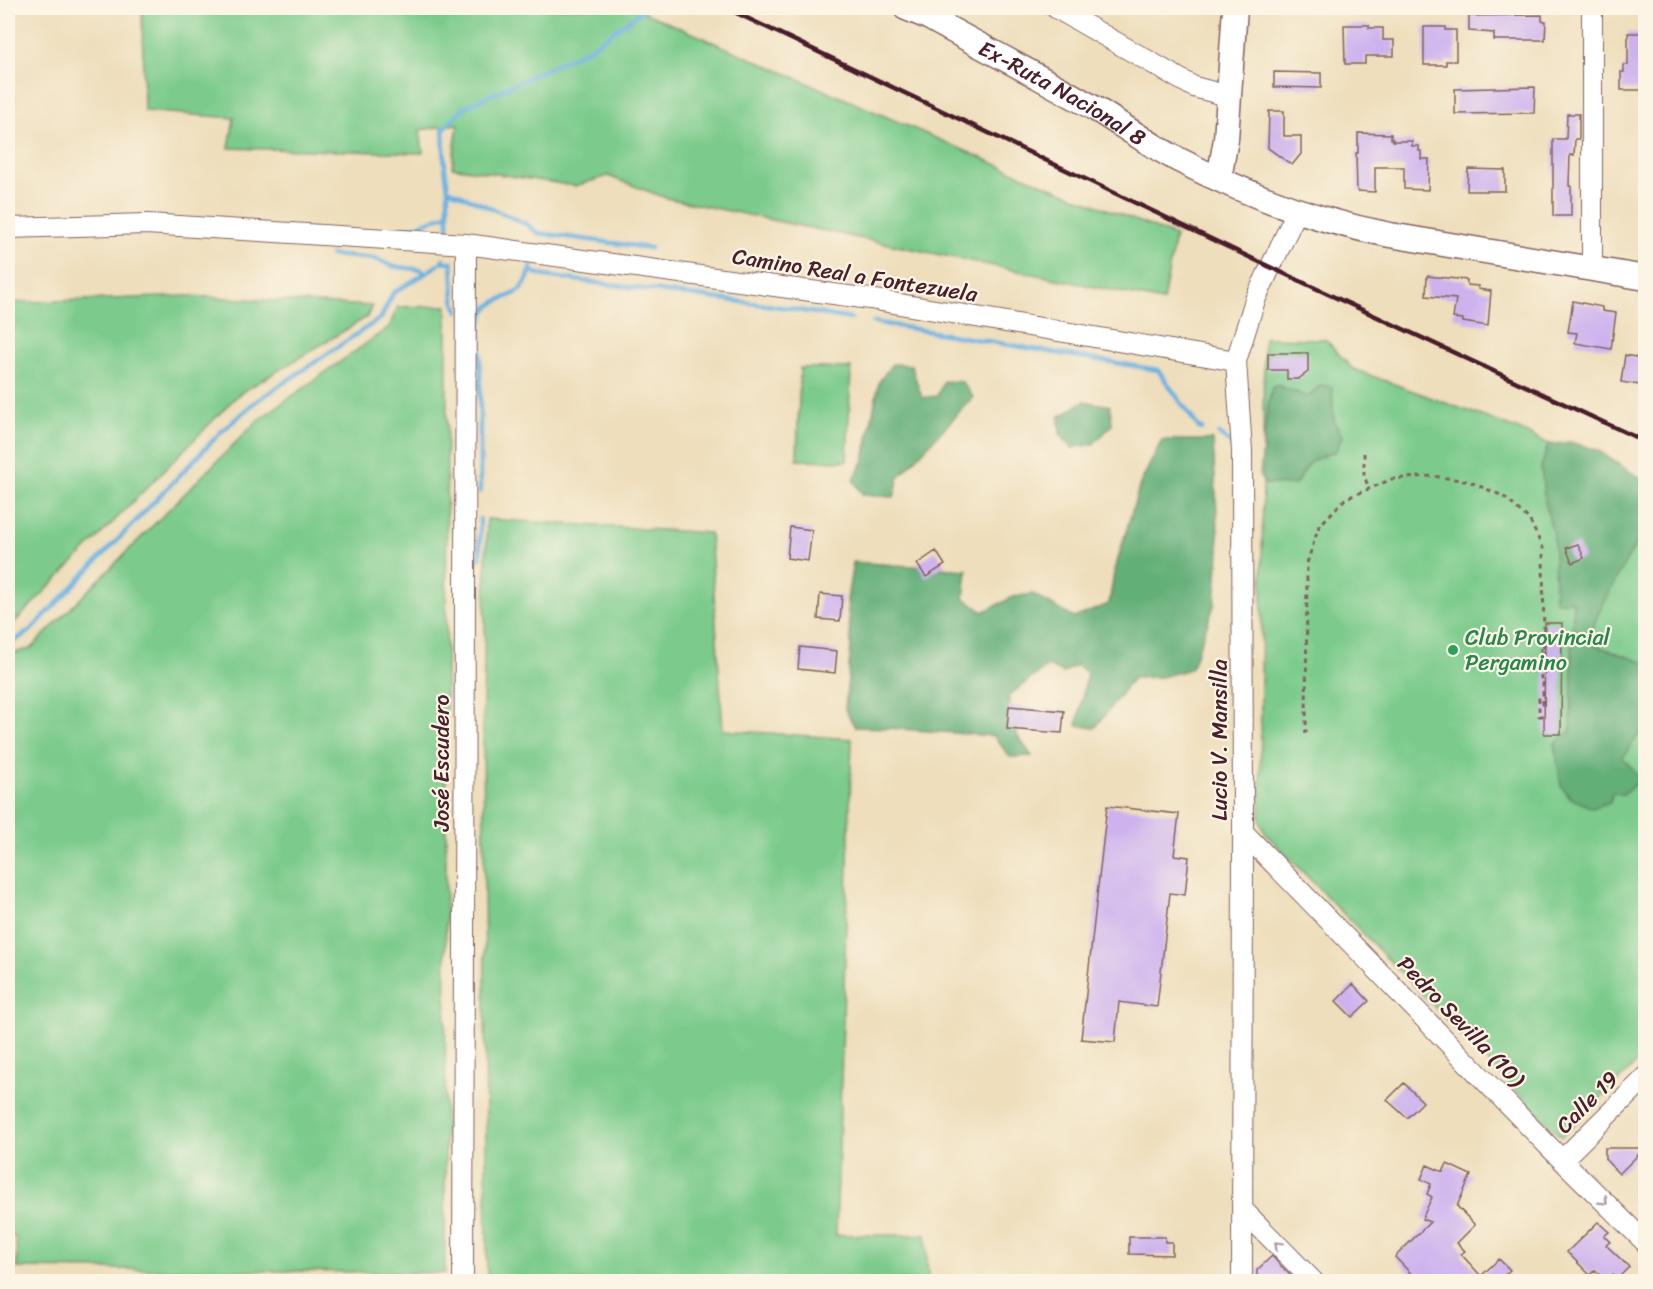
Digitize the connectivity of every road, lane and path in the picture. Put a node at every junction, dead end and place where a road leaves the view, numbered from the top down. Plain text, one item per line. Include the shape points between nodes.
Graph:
1 (1056, 8) edge
2 (1235, 8) edge
3 (1592, 8) edge
4 (922, 11) edge
5 (1228, 96) junction
6 (1219, 178) junction
7 (1297, 211) junction
8 (8, 228) edge
9 (466, 244) junction
10 (1592, 270) junction
11 (1646, 278) edge
12 (1236, 361) junction
13 (1364, 453) dead end
14 (1369, 488) junction
15 (1544, 642) junction
16 (1542, 662) junction
17 (1545, 674) dead end
18 (1543, 697) junction
19 (1305, 732) dead end
20 (1646, 779) edge
21 (1641, 783) dead end
22 (1244, 832) junction
23 (1646, 1077) edge
24 (1562, 1160) junction
25 (1242, 1209) junction
26 (1646, 1242) edge
27 (463, 1281) edge
28 (1242, 1281) edge
29 (1314, 1281) edge

1 - 5 street via 1194,87
2 - 5 main road
3 - 10 street
4 - 6 main road, Ex-Ruta Nacional 8 via 1176,158
5 - 6 main road
6 - 7 main road, Ex-Ruta Nacional 8
7 - 10 main road, Ex-Ruta Nacional 8 via 1390,236
7 - 12 street, Lucio V. Mansilla via 1255,300
8 - 9 street, Camino Real a Fontezuela via 147,224
9 - 12 street, Camino Real a Fontezuela via 870,299
9 - 27 street, José Escudero
10 - 11 main road, Ex-Ruta Nacional 8
12 - 22 street, Lucio V. Mansilla via 1242,452
13 - 14 path via 1364,476
14 - 15 path via 1392,479 1432,476 1468,481 1503,496 1529,519 1543,548
14 - 19 path via 1345,499 1319,526 1307,563
15 - 16 path
15 - 16 path
16 - 17 path
16 - 18 path
18 - 18 path via 1539,697 1539,716 1543,716
20 - 21 path
22 - 24 street, Pedro Sevilla (10)
22 - 25 street, Lucio V. Mansilla
23 - 24 street, Calle 19
24 -> 26 street, Pedro Sevilla (10)
25 - 28 street, Lucio V. Mansilla
29 -> 25 street

